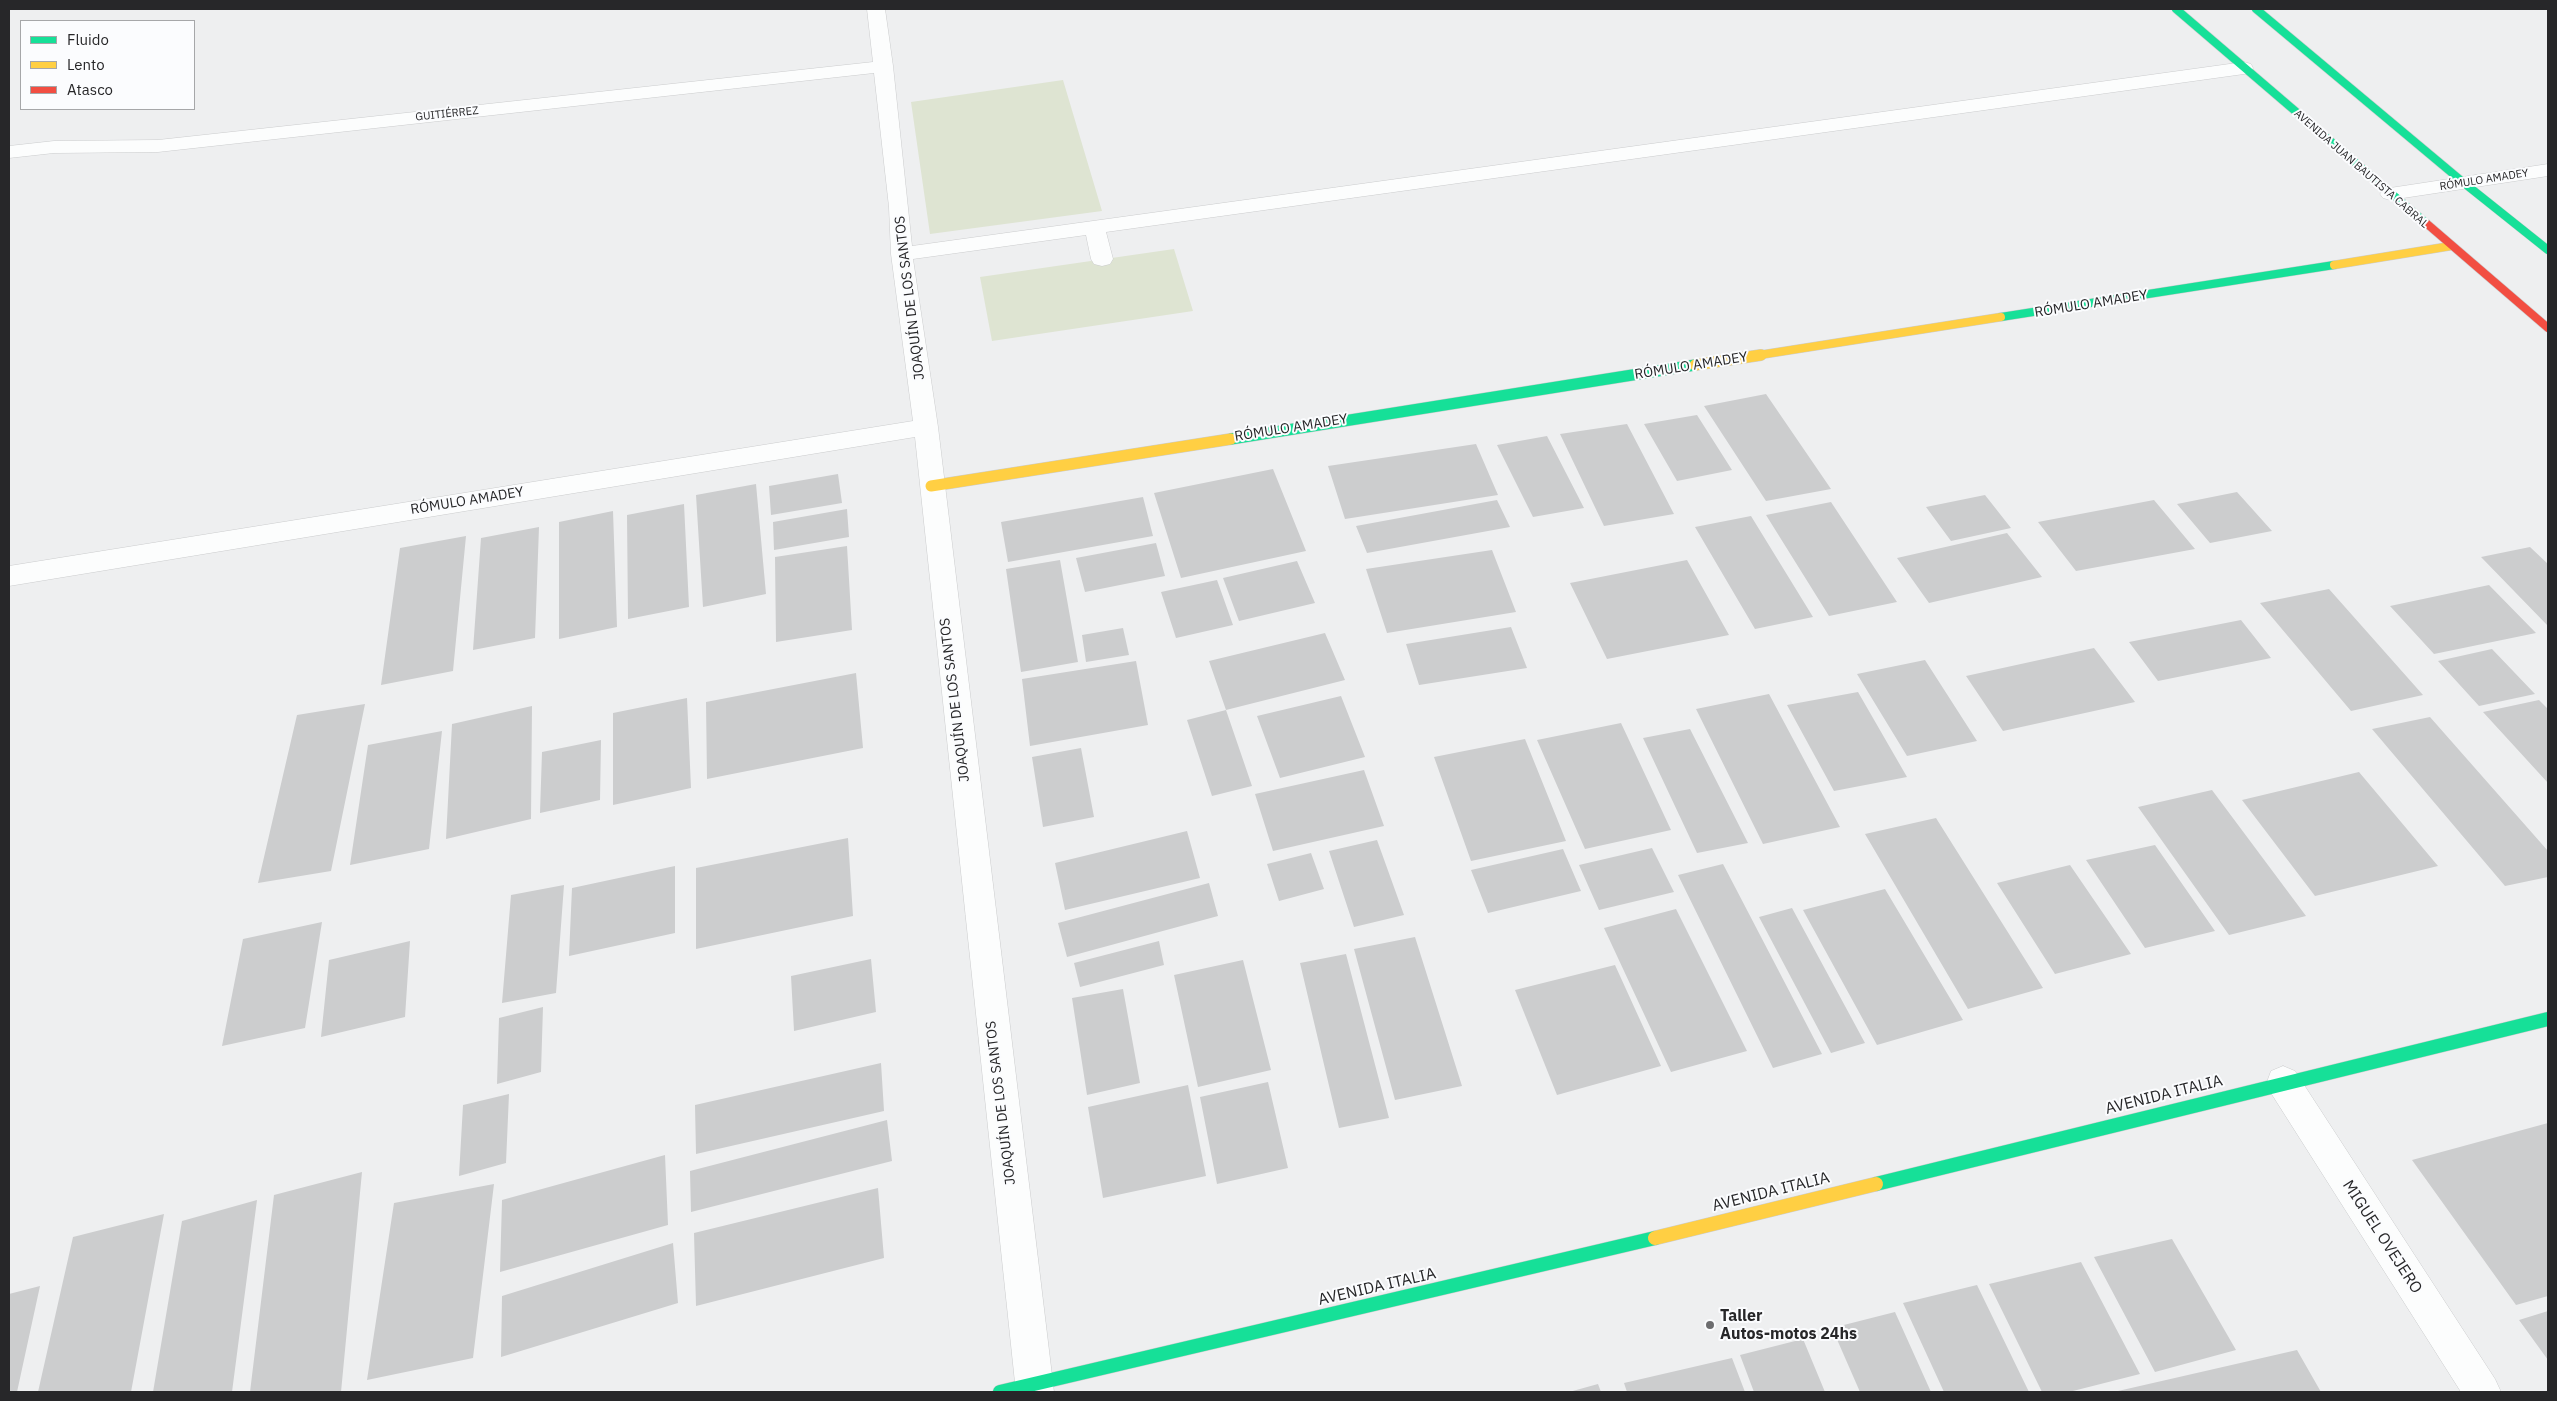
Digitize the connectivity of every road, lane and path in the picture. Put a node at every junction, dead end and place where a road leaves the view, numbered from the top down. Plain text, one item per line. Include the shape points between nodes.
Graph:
1 (876, 9) edge
2 (2176, 9) edge
3 (2256, 9) edge
4 (884, 66) junction
5 (2244, 68) junction
6 (9, 152) edge
7 (2548, 170) edge
8 (2464, 183) junction
9 (2390, 194) junction
10 (1094, 226) junction
11 (2451, 246) junction
12 (2548, 250) edge
13 (902, 254) junction
14 (1102, 259) dead end
15 (2548, 328) edge
16 (926, 427) junction
17 (931, 486) junction
18 (9, 576) edge
19 (2548, 1019) edge
20 (2283, 1082) junction
21 (1023, 1389) edge
22 (2482, 1392) edge

1 - 4 street, JOAQUÍN DE LOS SANTOS
2 - 5 main road, AVENIDA JUAN BAUTISTA CABRAL
3 - 8 main road
4 - 6 street, GUITIÉRREZ via 158,146 54,147
4 - 13 street, JOAQUÍN DE LOS SANTOS
5 - 9 main road, AVENIDA JUAN BAUTISTA CABRAL
5 - 10 street
7 - 8 street, RÓMULO AMADEY
8 - 9 street, RÓMULO AMADEY
8 - 12 main road
9 - 11 main road, AVENIDA JUAN BAUTISTA CABRAL
10 - 13 street
10 - 14 street
11 - 15 main road, AVENIDA JUAN BAUTISTA CABRAL
11 - 17 main road, RÓMULO AMADEY
13 - 16 street, JOAQUÍN DE LOS SANTOS
16 - 17 street, JOAQUÍN DE LOS SANTOS
16 - 18 street, RÓMULO AMADEY
17 - 21 street, JOAQUÍN DE LOS SANTOS
19 - 20 main road, AVENIDA ITALIA
20 - 21 main road, AVENIDA ITALIA via 1584,1255
20 - 22 street, MIGUEL OVEJERO

